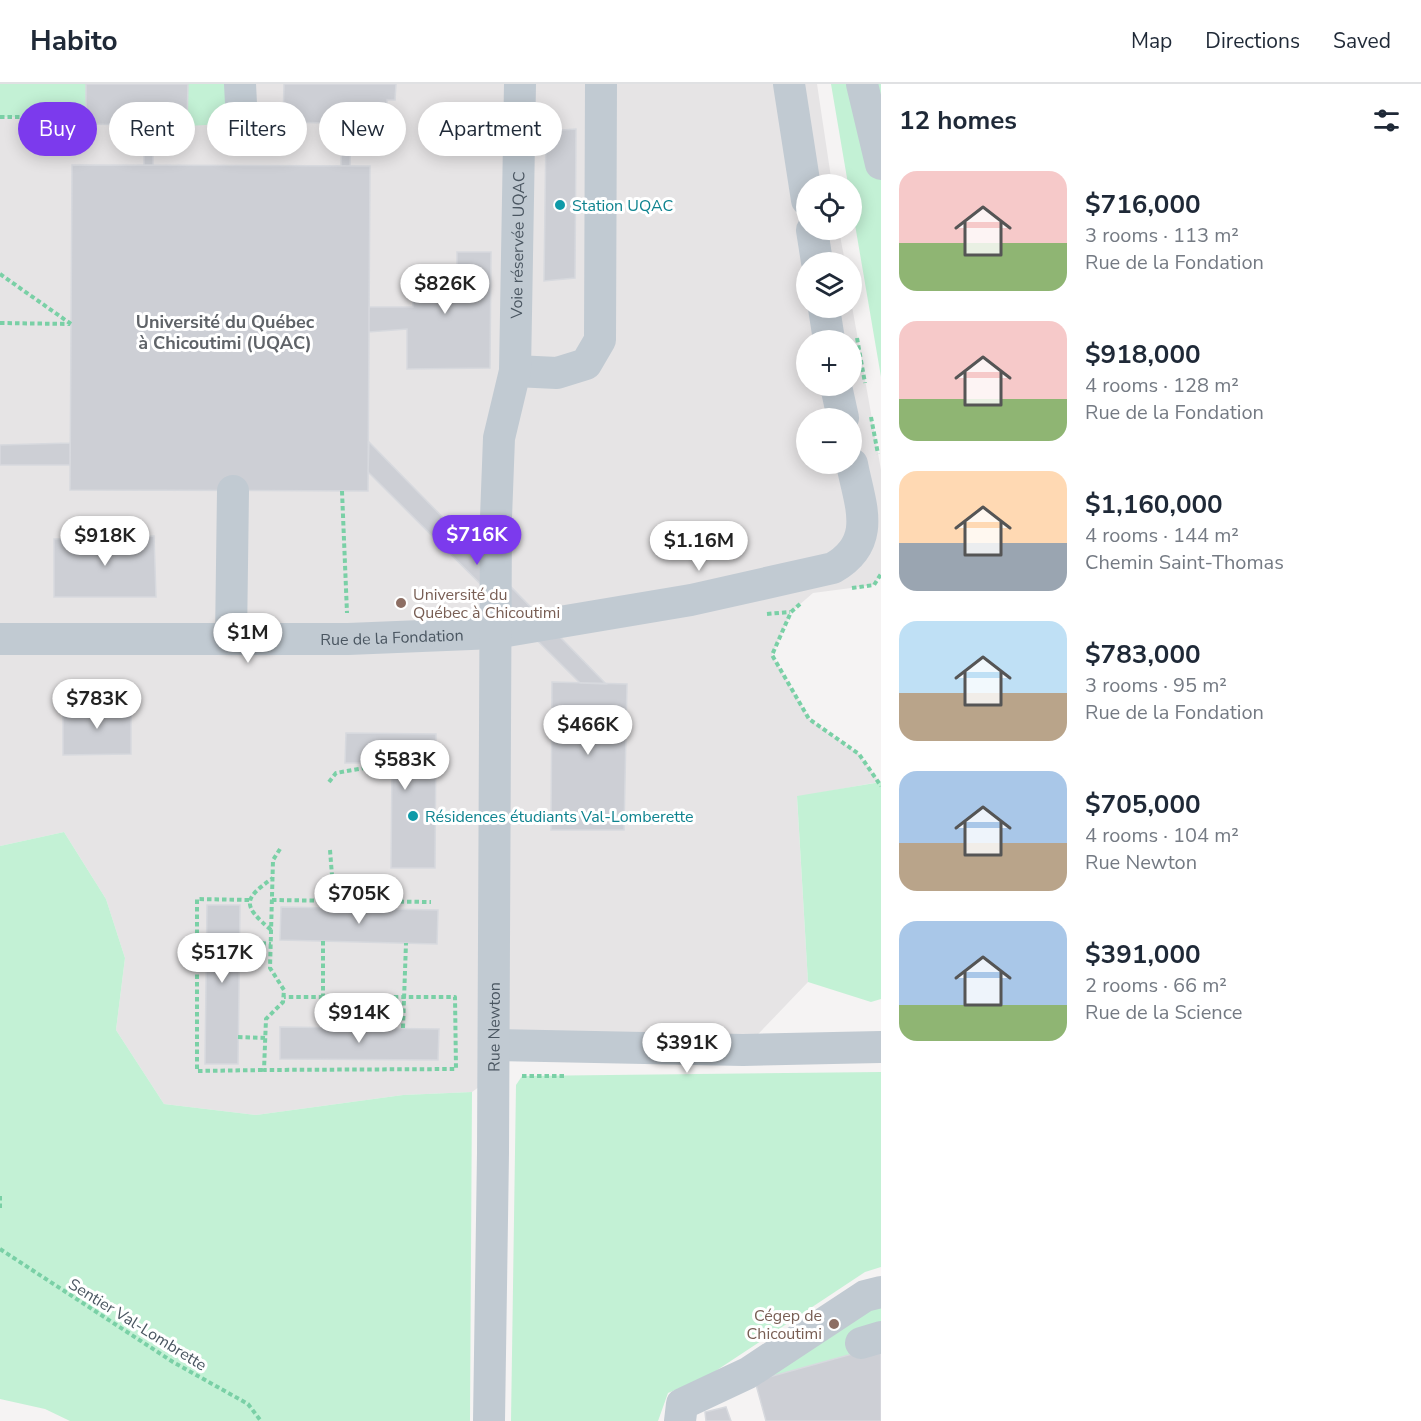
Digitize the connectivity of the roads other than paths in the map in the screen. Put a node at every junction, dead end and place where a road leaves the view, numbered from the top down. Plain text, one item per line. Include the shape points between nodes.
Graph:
1 (240, 84) edge
2 (520, 84) edge
3 (601, 84) edge
4 (789, 84) edge
5 (862, 84) edge
6 (241, 102) edge
7 (881, 164) edge
8 (803, 174) edge
9 (515, 371) junction
10 (854, 474) edge
11 (233, 491) dead end
12 (495, 633) junction
13 (0, 639) edge
14 (231, 639) junction
15 (494, 1046) junction
16 (881, 1047) edge
17 (881, 1292) edge
18 (489, 1421) edge
19 (680, 1421) edge

1 - 6 street
2 - 9 street, Voie réservée UQAC
3 - 9 street via 600,340 586,364 557,373
4 - 8 street
5 - 7 street
9 - 12 street, Voie réservée UQAC via 499,438
10 - 12 street, Rue de la Fondation via 862,536 850,555 833,568 692,600
11 - 14 street
12 - 14 street, Rue de la Fondation
12 - 15 street, Rue Newton
13 - 14 street, Rue de la Fondation
15 - 16 street via 743,1050
15 - 18 street, Rue Newton
17 - 19 street via 865,1296 748,1373 682,1404

